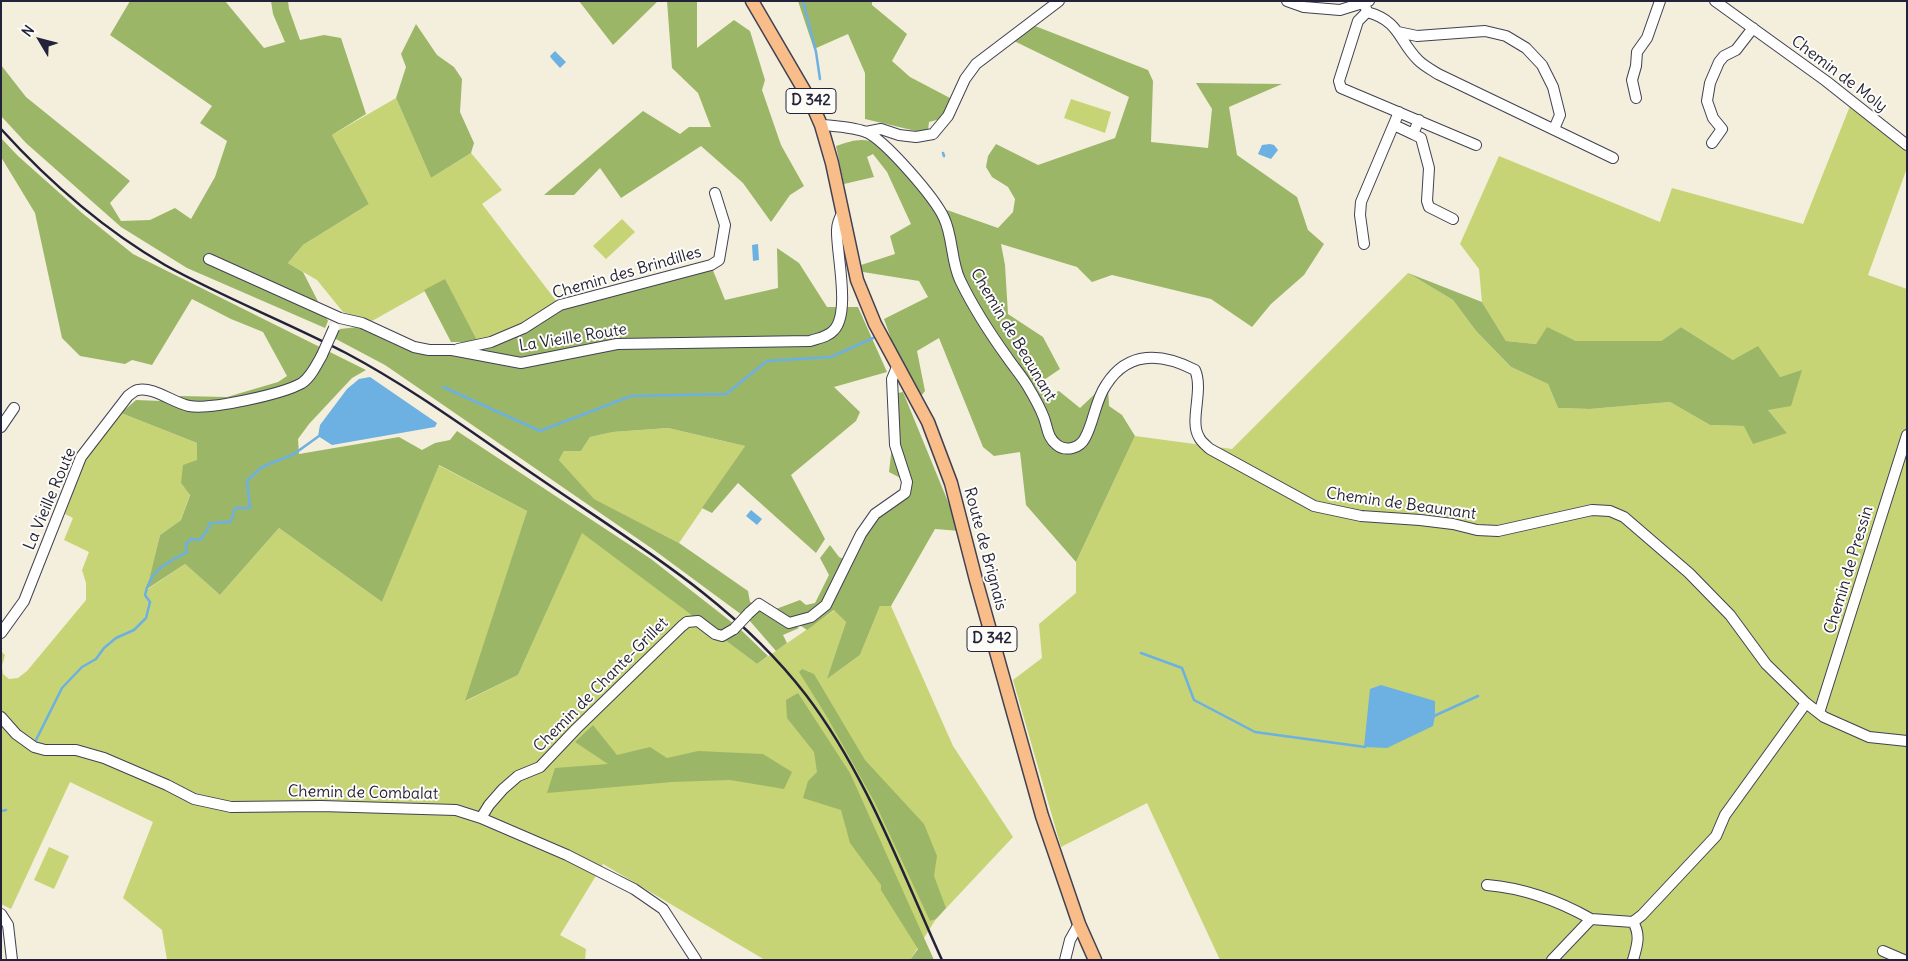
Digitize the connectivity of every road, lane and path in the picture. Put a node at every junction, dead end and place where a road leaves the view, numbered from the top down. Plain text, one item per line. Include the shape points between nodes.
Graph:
1 (752, 1) edge
2 (1059, 1) edge
3 (1287, 1) edge
4 (1660, 1) edge
5 (1715, 1) edge
6 (1367, 5) edge
7 (1753, 28) junction
8 (1398, 32) junction
9 (1636, 98) dead end
10 (1399, 112) junction
11 (1419, 120) junction
12 (821, 125) junction
13 (1394, 125) junction
14 (1554, 129) junction
15 (866, 132) junction
16 (1414, 134) junction
17 (1712, 143) dead end
18 (1907, 144) edge
19 (1476, 145) dead end
20 (1612, 158) dead end
21 (716, 192) dead end
22 (843, 212) junction
23 (1453, 219) dead end
24 (1364, 244) dead end
25 (209, 260) dead end
26 (340, 318) junction
27 (452, 350) junction
28 (897, 367) junction
29 (14, 408) dead end
30 (1, 427) edge
31 (1907, 435) edge
32 (4, 619) edge
33 (1, 633) edge
34 (1806, 703) junction
35 (1820, 713) junction
36 (1, 717) edge
37 (1907, 742) edge
38 (481, 818) junction
39 (1487, 884) dead end
40 (1, 914) edge
41 (1591, 919) junction
42 (1634, 922) junction
43 (1079, 924) junction
44 (1883, 951) dead end
45 (12, 960) edge
46 (696, 960) edge
47 (1065, 960) edge
48 (1095, 960) edge
49 (1552, 960) edge
50 (1633, 960) edge
51 (1904, 960) edge

1 - 12 main road, D 342
2 - 15 street via 976,64 942,126 933,134 899,135 881,129
3 - 6 street via 1331,10
4 - 9 street via 1647,38 1637,52 1632,80
5 - 7 street, Chemin de Moly
6 - 8 street
6 - 10 street via 1358,21 1339,80 1341,88
7 - 17 street via 1736,50 1719,62 1710,83 1707,100 1713,118 1722,129
7 - 18 street, Chemin de Moly
8 - 14 street via 1418,60 1438,74
8 - 14 street via 1417,36 1485,31 1506,36 1526,48 1542,65 1553,87 1560,115
10 - 11 street
10 - 13 street
11 - 16 street
11 - 19 street
12 - 15 street, Chemin de Beaunant
12 - 22 main road, D 342
13 - 16 street
13 - 24 street via 1361,202
14 - 20 street
15 - 34 street, Chemin de Beaunant via 894,153 937,205 945,219 959,277 992,336 1026,383 1049,436 1058,446 1068,449 1085,439 1105,385 1122,367 1134,359 1160,357 1180,363 1195,370 1199,379 1198,437 1210,449 1314,506 1361,516 1498,531 1592,510 1610,511 1624,517 1701,585 1730,615 1766,664
16 - 23 street via 1421,138 1429,168 1429,207
21 - 27 street, Chemin des Brindilles via 725,225 719,260 560,305 524,328 491,342
22 - 27 street, La Vieille Route via 836,229 841,268 840,316 836,329 824,337 810,341 617,344 521,363
22 - 28 main road, Route de Brignais / D 342 via 857,280
25 - 26 street
26 - 27 street, La Vieille Route via 355,321 414,347
26 - 32 street, La Vieille Route, bridge via 311,373 303,382 287,389 206,407 176,403 149,390 138,390 128,396 81,457 24,601
28 - 38 street, Chemin de Chante-Grillet, bridge via 892,379 895,445 907,482 904,493 875,514 861,534 826,605 811,617 789,622 759,604 734,629 722,636 698,621 687,622 540,767 518,776 503,789
28 - 43 main road, Route de Brignais / D 342 via 928,422 951,483 1042,816
29 - 30 street
31 - 35 street, Chemin de Pressin
32 - 33 street, La Vieille Route
34 - 35 street, Chemin de Beaunant
34 - 42 street via 1725,815 1716,836
35 - 37 street, Chemin de Beaunant via 1869,737
36 - 38 street, Chemin de Combalat via 34,747 76,750 104,758 194,799 231,807 456,810
38 - 46 street, Chemin de Combalat via 567,855 634,889 663,909
39 - 41 street via 1512,887 1576,910
40 - 45 street via 8,925
41 - 42 street
41 - 49 street
42 - 50 street via 1638,941
43 - 47 street via 1070,940
43 - 48 main road, Route de Brignais / D 342
44 - 51 street

